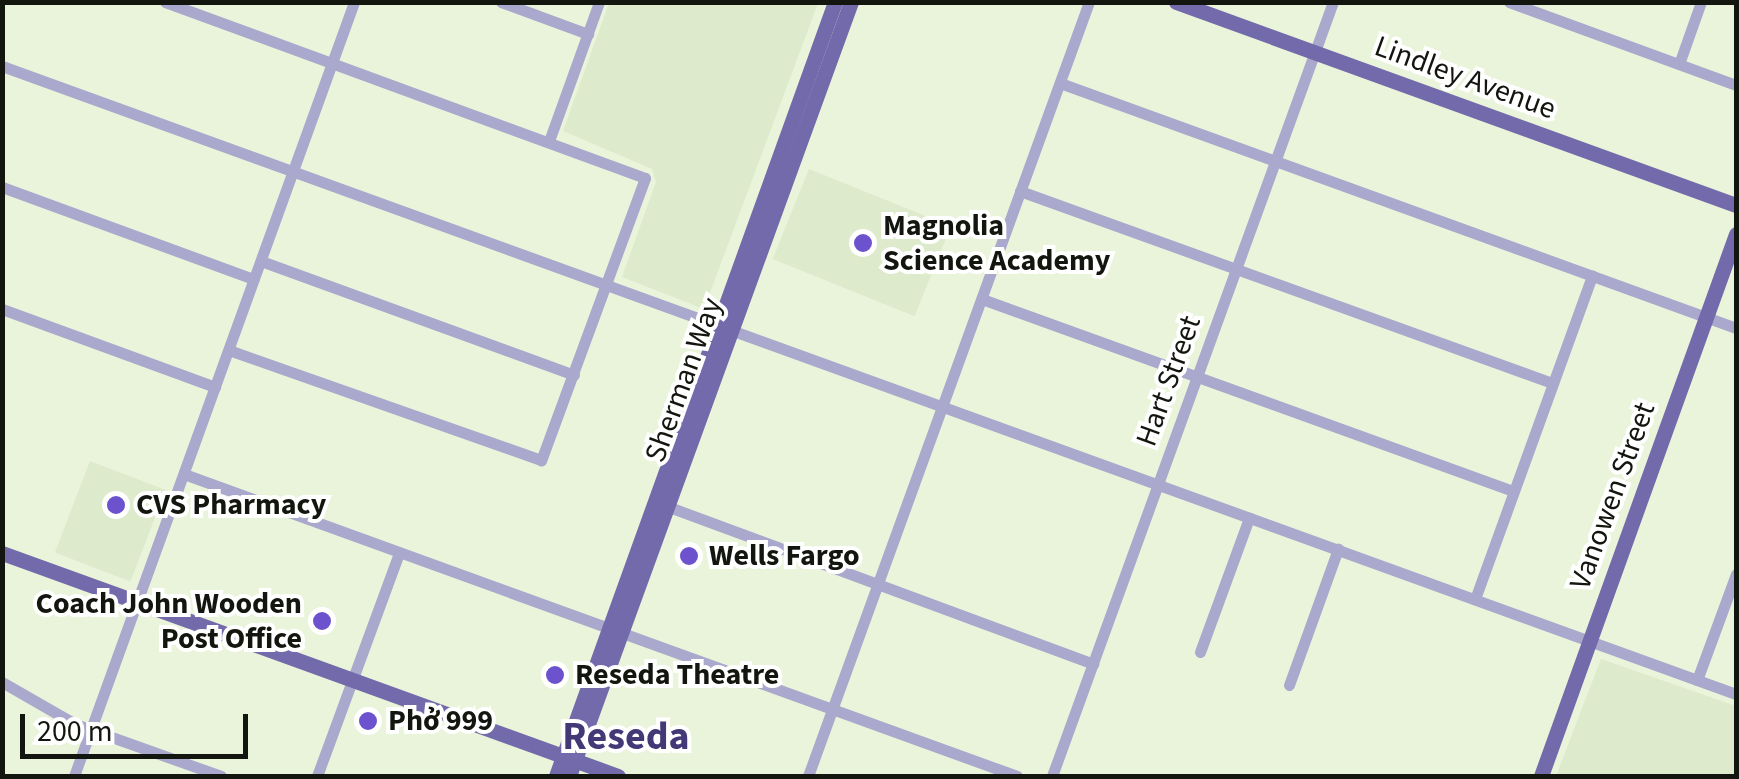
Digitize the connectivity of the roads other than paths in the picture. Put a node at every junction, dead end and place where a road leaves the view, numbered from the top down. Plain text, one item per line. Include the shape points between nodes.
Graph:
1 (166, 2) edge
2 (354, 2) edge
3 (501, 2) edge
4 (599, 2) edge
5 (835, 2) edge
6 (851, 2) edge
7 (1089, 2) edge
8 (1176, 2) edge
9 (1333, 2) edge
10 (1509, 2) edge
11 (1702, 2) edge
12 (588, 34) junction
13 (1314, 53) junction
14 (332, 63) junction
15 (1679, 64) junction
16 (2, 66) edge
17 (1060, 83) junction
18 (1736, 85) edge
19 (549, 141) junction
20 (1276, 160) junction
21 (293, 171) junction
22 (2, 188) edge
23 (1020, 191) junction
24 (1736, 206) edge
25 (1736, 234) edge
26 (261, 261) junction
27 (1236, 269) junction
28 (1592, 275) junction
29 (254, 280) junction
30 (607, 284) junction
31 (982, 299) junction
32 (2, 309) edge
33 (1706, 317) junction
34 (725, 327) junction
35 (1736, 328) edge
36 (229, 350) junction
37 (574, 374) junction
38 (1198, 377) junction
39 (1552, 384) junction
40 (215, 387) junction
41 (944, 407) junction
42 (184, 474) junction
43 (1158, 484) junction
44 (1514, 491) junction
45 (661, 504) junction
46 (1249, 518) junction
47 (1338, 549) junction
48 (399, 552) junction
49 (2, 553) edge
50 (1736, 574) edge
51 (877, 586) junction
52 (1733, 594) edge
53 (1474, 599) junction
54 (137, 602) junction
55 (615, 631) junction
56 (1590, 641) junction
57 (1200, 652) dead end
58 (1093, 664) junction
59 (352, 680) junction
60 (1697, 680) junction
61 (2, 682) edge
62 (1288, 685) dead end
63 (1736, 694) edge
64 (832, 710) junction
65 (90, 730) junction
66 (569, 765) edge
67 (74, 776) edge
68 (220, 776) edge
69 (318, 776) edge
70 (556, 776) edge
71 (618, 776) edge
72 (808, 776) edge
73 (1017, 776) edge
74 (1052, 776) edge
75 (1542, 776) edge

1 - 14 street
2 - 14 street
3 - 12 street
4 - 12 street
5 - 34 main road, Sherman Way
6 - 34 main road, Sherman Way
7 - 17 street
8 - 13 main road, Lindley Avenue
9 - 13 street, Hart Street
10 - 15 street
11 - 15 street
12 - 19 street
13 - 20 street, Hart Street
13 - 24 main road, Lindley Avenue
14 - 19 street
14 - 21 street
15 - 18 street
16 - 21 street
17 - 20 street
17 - 23 street
19 - 30 street via 645,178
20 - 27 street, Hart Street
20 - 28 street
21 - 26 street
21 - 30 street
22 - 29 street
23 - 27 street
23 - 31 street
25 - 33 main road, Vanowen Street
26 - 29 street
26 - 37 street
27 - 38 street, Hart Street
27 - 39 street
28 - 33 street
28 - 39 street
29 - 36 street
30 - 34 street
30 - 37 street
31 - 38 street
31 - 41 street
32 - 40 street
33 - 35 street
33 - 56 main road, Vanowen Street
34 - 41 street
34 - 45 main road, Sherman Way
36 - 37 street via 541,460
36 - 40 street
38 - 43 street, Hart Street
38 - 44 street
39 - 44 street
40 - 42 street
41 - 43 street
41 - 51 street
42 - 48 street
42 - 54 street
43 - 46 street
43 - 58 street, Hart Street
44 - 53 street
45 - 51 street
45 - 55 main road, Sherman Way
46 - 47 street
46 - 57 street
47 - 53 street
47 - 62 street
48 - 55 street
48 - 59 street
49 - 54 main road
50 - 52 street
51 - 58 street
51 - 64 street
52 - 60 street
53 - 56 street
54 - 59 main road
54 - 65 street
55 - 64 street
55 - 66 main road, Sherman Way
56 - 60 street
56 - 75 main road, Vanowen Street
58 - 74 street, Hart Street
59 - 66 main road
59 - 69 street
60 - 63 street
61 - 65 street
64 - 72 street
64 - 73 street
65 - 67 street
65 - 68 street
66 - 70 main road, Sherman Way
66 - 71 main road

